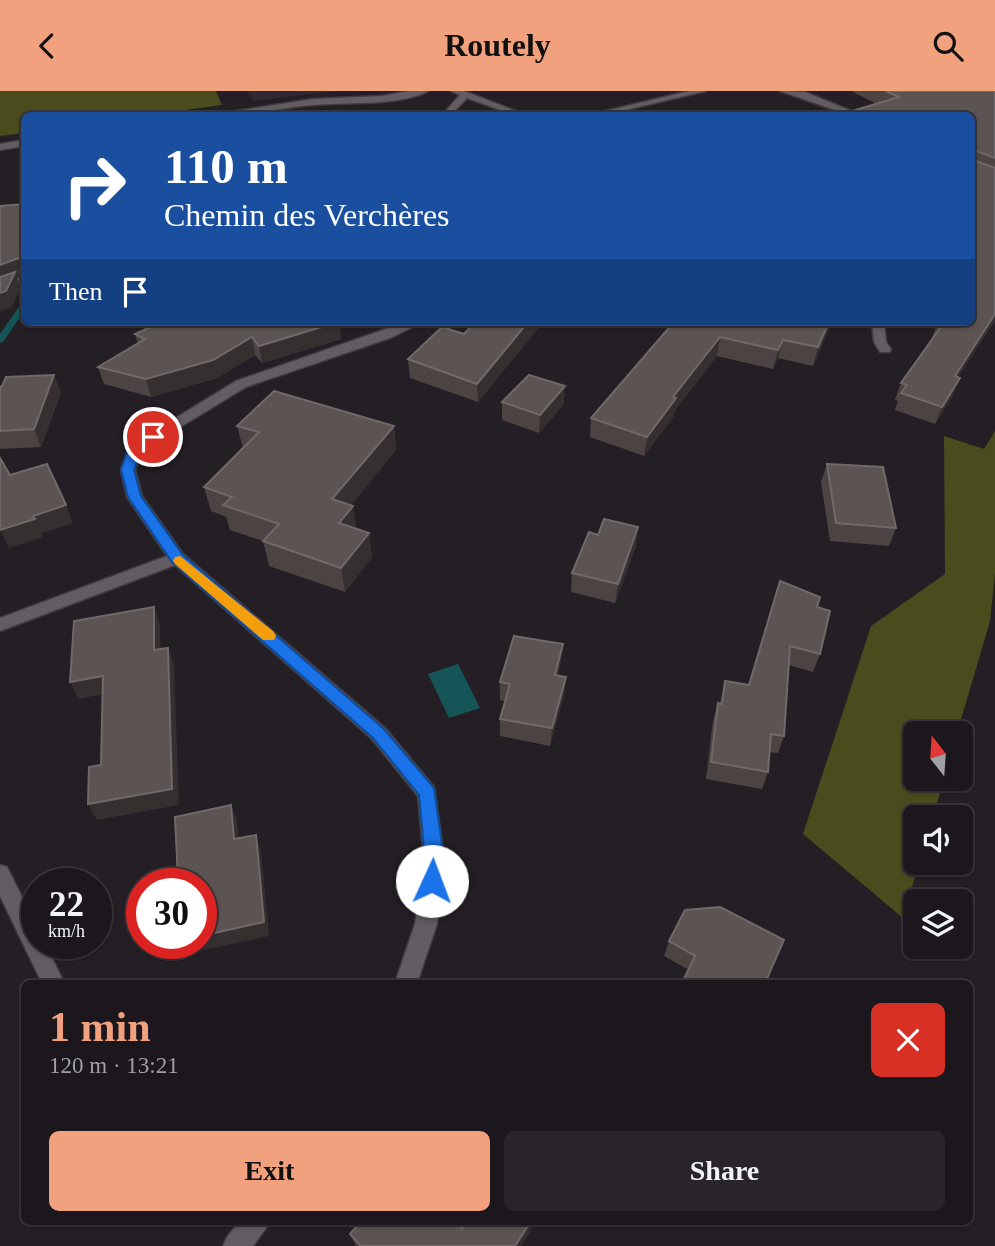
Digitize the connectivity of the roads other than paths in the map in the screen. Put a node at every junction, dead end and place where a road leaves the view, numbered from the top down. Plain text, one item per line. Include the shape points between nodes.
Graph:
1 (423, 91) edge
2 (701, 91) edge
3 (785, 91) edge
4 (460, 93) edge
5 (238, 112) edge
6 (448, 112) edge
7 (513, 112) edge
8 (607, 112) edge
9 (848, 112) edge
10 (21, 144) edge
11 (0, 147) edge
12 (21, 281) edge
13 (0, 289) edge
14 (407, 326) edge
15 (878, 326) edge
16 (885, 349) dead end
17 (177, 558) junction
18 (0, 625) edge
19 (0, 874) edge
20 (52, 980) edge
21 (407, 980) edge
22 (254, 1225) edge
23 (236, 1246) edge

1 - 5 street
2 - 8 street
3 - 9 street
4 - 6 street
4 - 7 street
10 - 11 street
12 - 13 street
14 - 17 street via 241,384 135,449 128,470 135,497
15 - 16 street
17 - 18 street
17 - 21 street via 379,734 428,793 435,859 426,924
19 - 20 street
22 - 23 street

